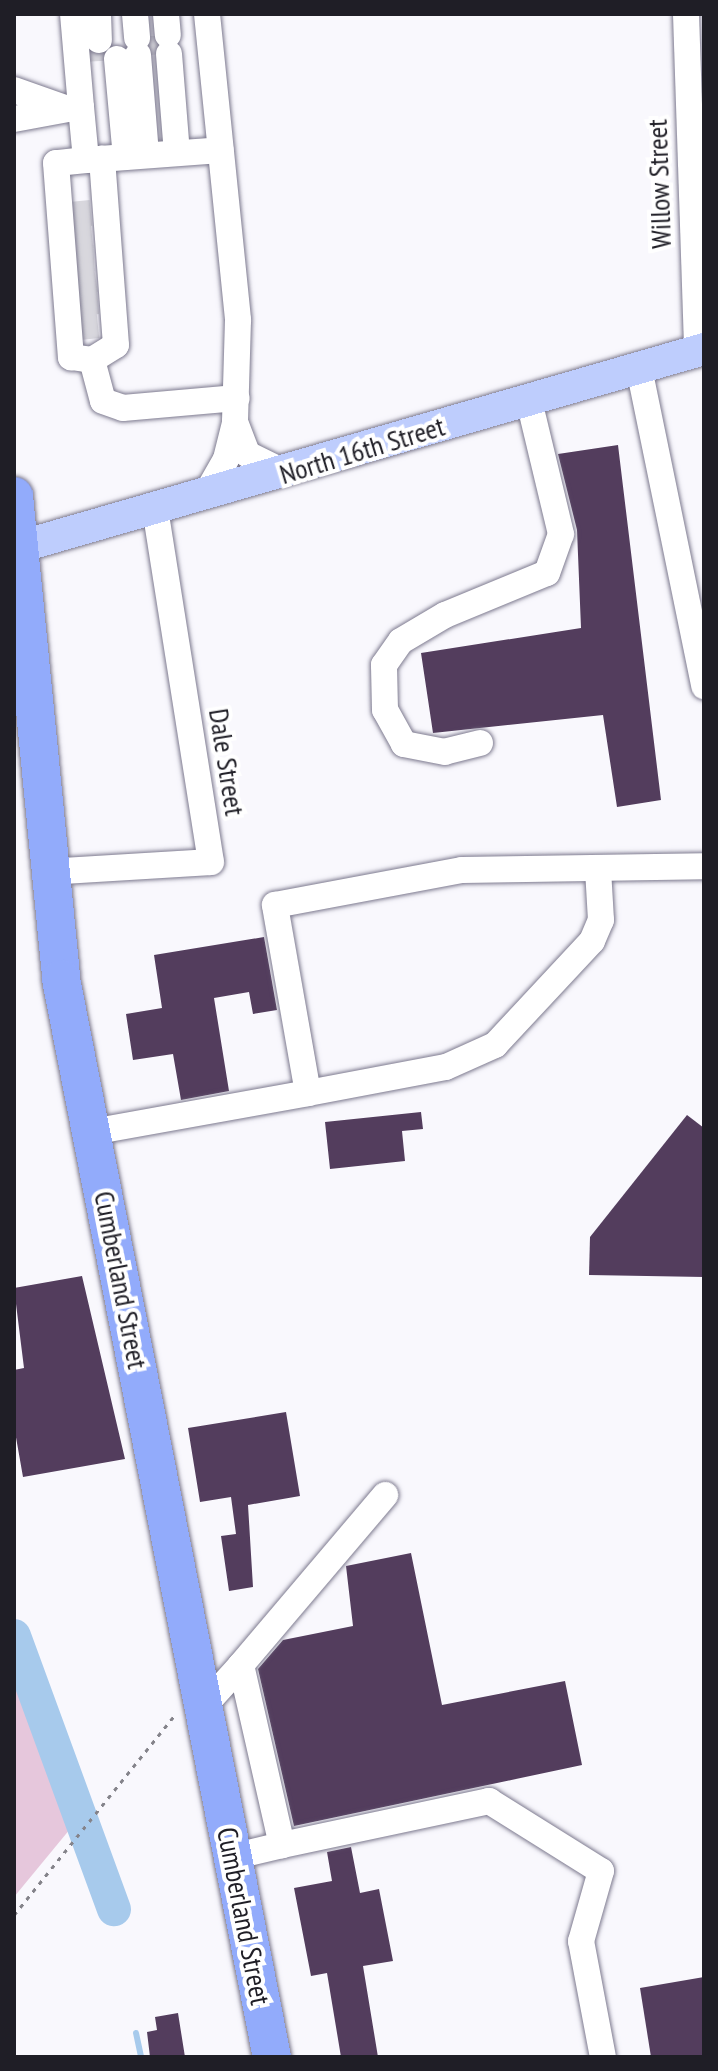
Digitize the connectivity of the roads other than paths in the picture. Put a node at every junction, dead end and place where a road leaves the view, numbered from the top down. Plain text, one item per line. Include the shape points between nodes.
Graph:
1 (73, 14) edge
2 (98, 14) edge
3 (207, 14) edge
4 (686, 14) edge
5 (136, 38) edge
6 (14, 90) edge
7 (74, 108) junction
8 (14, 119) edge
9 (221, 150) junction
10 (129, 157) junction
11 (86, 269) junction
12 (701, 350) edge
13 (92, 360) junction
14 (639, 368) junction
15 (529, 401) junction
16 (236, 410) junction
17 (286, 473) junction
18 (14, 496) edge
19 (205, 496) junction
20 (155, 510) junction
21 (16, 547) edge
22 (692, 567) edge
23 (704, 686) edge
24 (480, 743) dead end
25 (704, 866) edge
26 (598, 869) junction
27 (47, 872) junction
28 (308, 1093) junction
29 (92, 1132) junction
30 (385, 1495) dead end
31 (241, 1665) junction
32 (202, 1695) junction
33 (282, 1845) junction
34 (232, 1857) junction
35 (272, 2057) edge
36 (603, 2057) edge

1 - 7 street
2 - 5 street
3 - 9 street
4 - 12 street, Willow Street
5 - 10 street
5 - 10 street
6 - 7 street
7 - 8 street
7 - 10 street
9 - 10 street
9 - 16 street
10 - 11 street
10 - 11 street via 56,163
11 - 13 street via 116,345
11 - 13 street via 71,357
12 - 14 main road, North 16th Street
13 - 16 street via 103,401 123,408
14 - 15 main road, North 16th Street
14 - 22 street
15 - 17 main road, North 16th Street
15 - 24 street via 561,534 547,573 445,615 401,641 384,665 385,710 404,744 445,752
16 - 17 street via 247,454
16 - 19 street via 226,459
17 - 19 main road, North 16th Street
18 - 21 highway, Cumberland Street
19 - 20 main road, North 16th Street
20 - 21 main road, North 16th Street
20 - 27 street, Dale Street via 211,862
21 - 27 highway, Cumberland Street
22 - 23 street
25 - 26 street
26 - 28 street via 601,920 592,941 495,1045 446,1067
26 - 28 street via 462,870 275,905
27 - 29 highway, Cumberland Street
28 - 29 street
29 - 32 highway, Cumberland Street
30 - 31 street
31 - 32 street
31 - 33 street
32 - 34 highway, Cumberland Street
33 - 34 street
33 - 36 street via 489,1801 601,1871 581,1941
34 - 35 highway, Cumberland Street

